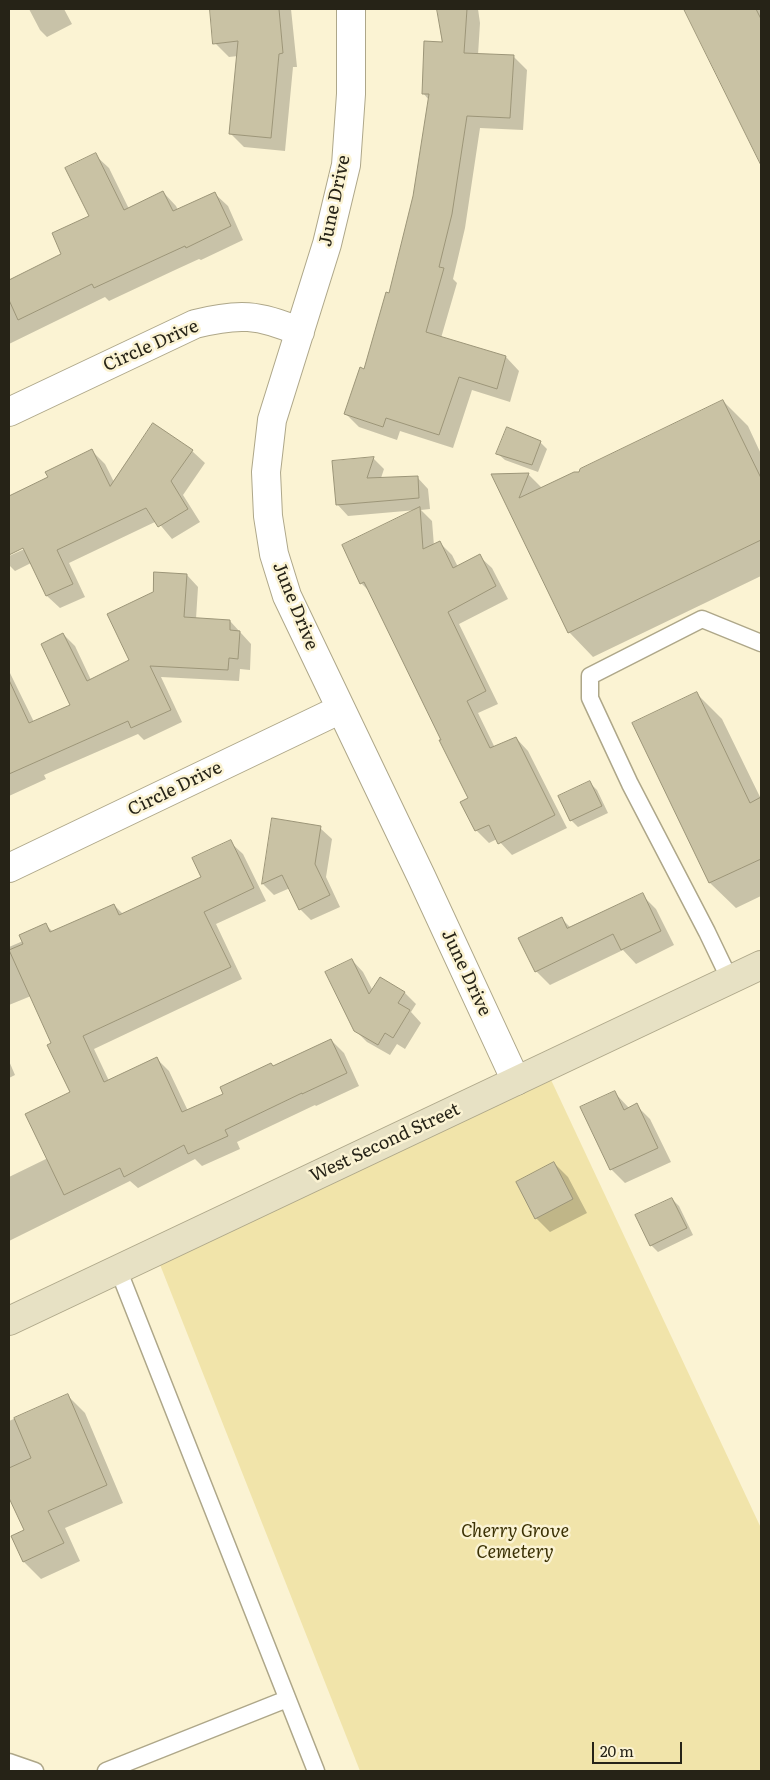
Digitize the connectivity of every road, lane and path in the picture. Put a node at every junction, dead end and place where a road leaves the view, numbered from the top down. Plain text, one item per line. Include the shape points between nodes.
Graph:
1 (351, 9) edge
2 (300, 332) junction
3 (9, 412) edge
4 (761, 643) edge
5 (341, 709) junction
6 (9, 868) edge
7 (761, 966) edge
8 (730, 980) junction
9 (516, 1081) junction
10 (118, 1269) junction
11 (9, 1321) edge
12 (288, 1699) junction
13 (9, 1762) edge
14 (35, 1771) edge
15 (106, 1771) edge
16 (316, 1771) edge

1 - 2 street, June Drive via 351,94 346,165 327,244
2 - 3 street, Circle Drive via 276,322 250,317 222,317 195,324
2 - 5 street, June Drive via 272,420 266,472 268,516 274,554 287,596
4 - 8 lane via 702,619 590,676 590,698 634,793
5 - 6 street, Circle Drive
5 - 9 street, June Drive
7 - 8 main road, West Second Street
8 - 9 main road, West Second Street
9 - 10 main road, West Second Street
10 - 11 main road, West Second Street
10 - 12 lane
12 - 15 lane
12 - 16 lane
13 - 14 lane

